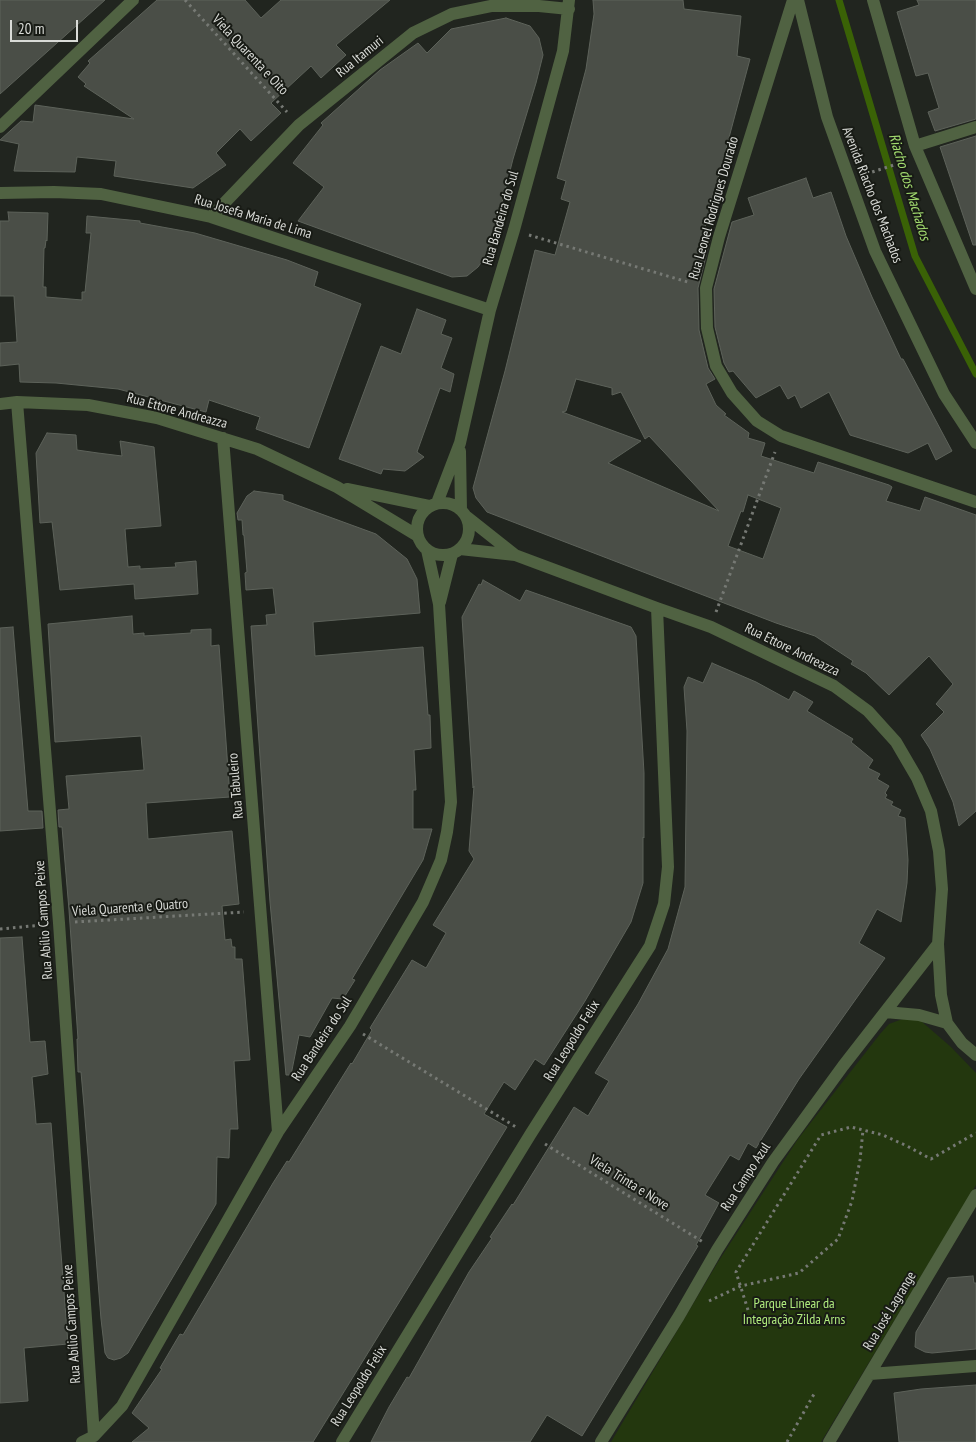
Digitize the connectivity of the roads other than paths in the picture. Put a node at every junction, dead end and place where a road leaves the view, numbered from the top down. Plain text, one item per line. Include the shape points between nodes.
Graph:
1 (133, 0) edge
2 (793, 0) edge
3 (798, 0) edge
4 (873, 0) edge
5 (569, 4) edge
6 (976, 126) edge
7 (0, 127) edge
8 (915, 146) junction
9 (0, 193) edge
10 (211, 217) junction
11 (976, 290) edge
12 (490, 310) junction
13 (17, 402) junction
14 (0, 404) edge
15 (223, 438) junction
16 (460, 443) junction
17 (976, 443) edge
18 (337, 487) junction
19 (976, 502) edge
20 (433, 504) junction
21 (464, 513) junction
22 (418, 536) junction
23 (427, 550) junction
24 (456, 551) junction
25 (515, 555) junction
26 (439, 604) junction
27 (656, 608) junction
28 (938, 944) junction
29 (885, 1012) junction
30 (947, 1023) junction
31 (976, 1055) edge
32 (278, 1132) junction
33 (976, 1195) edge
34 (976, 1366) edge
35 (870, 1374) junction
36 (94, 1436) junction
37 (82, 1442) edge
38 (342, 1442) edge
39 (601, 1442) edge
40 (829, 1442) edge

1 - 7 street
2 - 19 street, Rua Leonel Rodrigues Dourado via 706,288 707,328 716,366 732,393 757,420 781,436
3 - 17 street, Avenida Riacho dos Machados via 827,117 875,251 944,394
4 - 8 street
5 - 10 street, Rua Itamuri via 491,6 452,14 413,32 299,125
5 - 12 street, Rua Bandeira do Sul via 564,51
6 - 8 street
8 - 11 street
9 - 10 street, Rua Josefa Maria de Lima via 101,194
10 - 12 street, Rua Josefa Maria de Lima
12 - 16 street, Rua Bandeira do Sul
13 - 14 street, Rua Ettore Andreazza
13 - 15 street, Rua Ettore Andreazza via 88,405 157,418
13 - 36 street, Rua Abílio Campos Peixe via 59,923
15 - 18 street, Rua Ettore Andreazza via 257,449
15 - 32 street, Rua Tabuleiro
16 - 20 street, Rua Bandeira do Sul
16 - 21 street, Rua Bandeira do Sul
18 - 20 street, Rua Ettore Andreazza
18 - 22 street, Rua Ettore Andreazza
20 - 21 street via 454,504
20 - 22 street via 418,519
21 - 24 street via 470,525 469,534
21 - 25 street, Rua Ettore Andreazza
22 - 23 street
23 - 24 street via 435,554
23 - 26 street, Rua Bandeira do Sul
24 - 25 street, Rua Ettore Andreazza
24 - 26 street, Rua Bandeira do Sul
25 - 27 street, Rua Ettore Andreazza
26 - 32 street, Rua Bandeira do Sul via 452,802 441,860 423,902 350,1026
27 - 28 street, Rua Ettore Andreazza via 710,627 834,686 868,711 896,742 931,811 938,843 942,889
27 - 38 street, Rua Leopoldo Felix via 668,867 664,904 650,946
28 - 29 street, Rua Campo Azul
28 - 30 street, Rua Ettore Andreazza via 941,995
29 - 30 street via 919,1015
29 - 39 street, Rua Campo Azul via 773,1162 716,1250
30 - 31 street, Rua Ettore Andreazza
32 - 36 street, Rua Bandeira do Sul via 122,1406
33 - 35 street, Rua José Lagrange
34 - 35 street
35 - 40 street, Rua José Lagrange
36 - 37 street, Rua Bandeira do Sul

